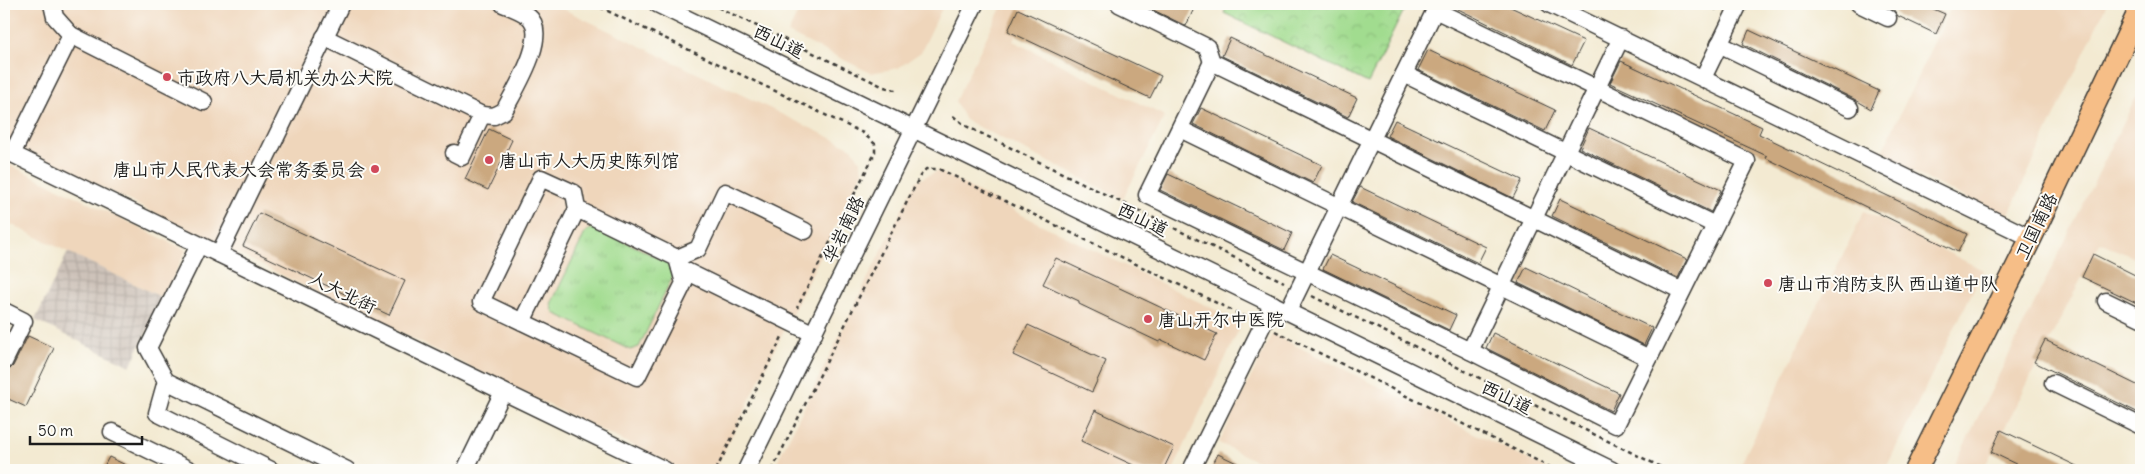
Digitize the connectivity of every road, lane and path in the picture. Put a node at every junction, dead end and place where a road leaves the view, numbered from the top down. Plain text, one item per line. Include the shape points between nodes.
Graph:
1 (52, 4) edge
2 (341, 4) edge
3 (503, 4) edge
4 (593, 4) edge
5 (657, 4) edge
6 (711, 4) edge
7 (974, 4) edge
8 (1119, 4) edge
9 (1549, 4) edge
10 (1739, 4) edge
11 (1859, 4) edge
12 (1437, 7) edge
13 (2141, 8) edge
14 (1888, 18) dead end
15 (71, 35) junction
16 (324, 38) junction
17 (1621, 38) junction
18 (1719, 44) junction
19 (1212, 62) junction
20 (1404, 74) junction
21 (1703, 78) junction
22 (1597, 89) junction
23 (899, 91) dead end
24 (204, 102) dead end
25 (1850, 108) dead end
26 (482, 115) junction
27 (914, 129) junction
28 (1180, 129) junction
29 (1372, 140) junction
30 (875, 144) dead end
31 (8, 152) edge
32 (454, 153) dead end
33 (1566, 153) junction
34 (1339, 207) junction
35 (577, 209) junction
36 (1534, 219) junction
37 (1715, 225) junction
38 (805, 231) dead end
39 (2031, 238) junction
40 (200, 245) junction
41 (219, 254) junction
42 (679, 263) junction
43 (1307, 272) junction
44 (1502, 286) junction
45 (1682, 291) junction
46 (2106, 301) dead end
47 (1273, 304) junction
48 (4, 311) edge
49 (1288, 312) junction
50 (2141, 318) edge
51 (522, 322) junction
52 (1262, 325) junction
53 (814, 334) junction
54 (1470, 351) junction
55 (1649, 358) junction
56 (4, 362) edge
57 (166, 381) junction
58 (2053, 383) dead end
59 (503, 392) junction
60 (2141, 426) edge
61 (112, 432) dead end
62 (751, 468) edge
63 (186, 469) edge
64 (271, 470) edge
65 (347, 470) edge
66 (465, 470) edge
67 (665, 470) edge
68 (772, 470) edge
69 (1191, 470) edge
70 (1556, 470) edge
71 (1612, 470) edge
72 (1916, 470) edge

1 - 15 street via 55,17
2 - 16 street
3 - 26 street via 528,16 537,36 504,111 494,116
4 - 30 path via 863,133
5 - 27 street, 西山道
6 - 23 path via 884,87
7 - 27 street, 华岩南路
8 - 19 street via 1207,47
9 - 17 street
10 - 18 street
11 - 14 street
12 - 20 street
12 - 22 street
13 - 39 main road, 卫国南路
15 - 24 street
15 - 31 street
16 - 26 street
16 - 41 street via 307,81
17 - 21 street
17 - 22 street
18 - 21 street
18 - 25 street
19 - 28 street
19 - 29 street
20 - 29 street
20 - 33 street
21 - 39 street
22 - 33 street
22 - 37 street via 1747,161
26 - 32 street via 462,157
27 - 47 street, 西山道
27 - 53 street, 华岩南路
28 - 34 street
28 - 43 street via 1147,195
29 - 34 street
29 - 36 street
31 - 40 street, 人大北街
33 - 36 street
33 - 37 street
34 - 43 street
34 - 44 street
35 - 42 street
35 - 51 street
35 - 51 street via 574,193 541,178 481,302
36 - 44 street
36 - 45 street
37 - 45 street
38 - 42 street via 725,192 698,249
39 - 72 main road, 卫国南路
40 - 41 street, 人大北街
40 - 57 street via 148,348
41 - 59 street, 人大北街
42 - 51 street via 684,282 637,377
42 - 53 street
43 - 49 street
43 - 54 street
44 - 54 street
44 - 55 street
45 - 55 street
46 - 50 street
47 - 49 street, 西山道
47 - 52 street
48 - 56 street via 24,321
49 - 71 street, 西山道
52 - 68 path via 939,169 926,169
52 - 69 street
52 - 70 path
53 - 62 street, 华岩南路
54 - 55 street via 1616,425
57 - 64 street via 157,413
57 - 65 street
58 - 60 street
59 - 66 street
59 - 67 street, 人大北街
61 - 63 street

